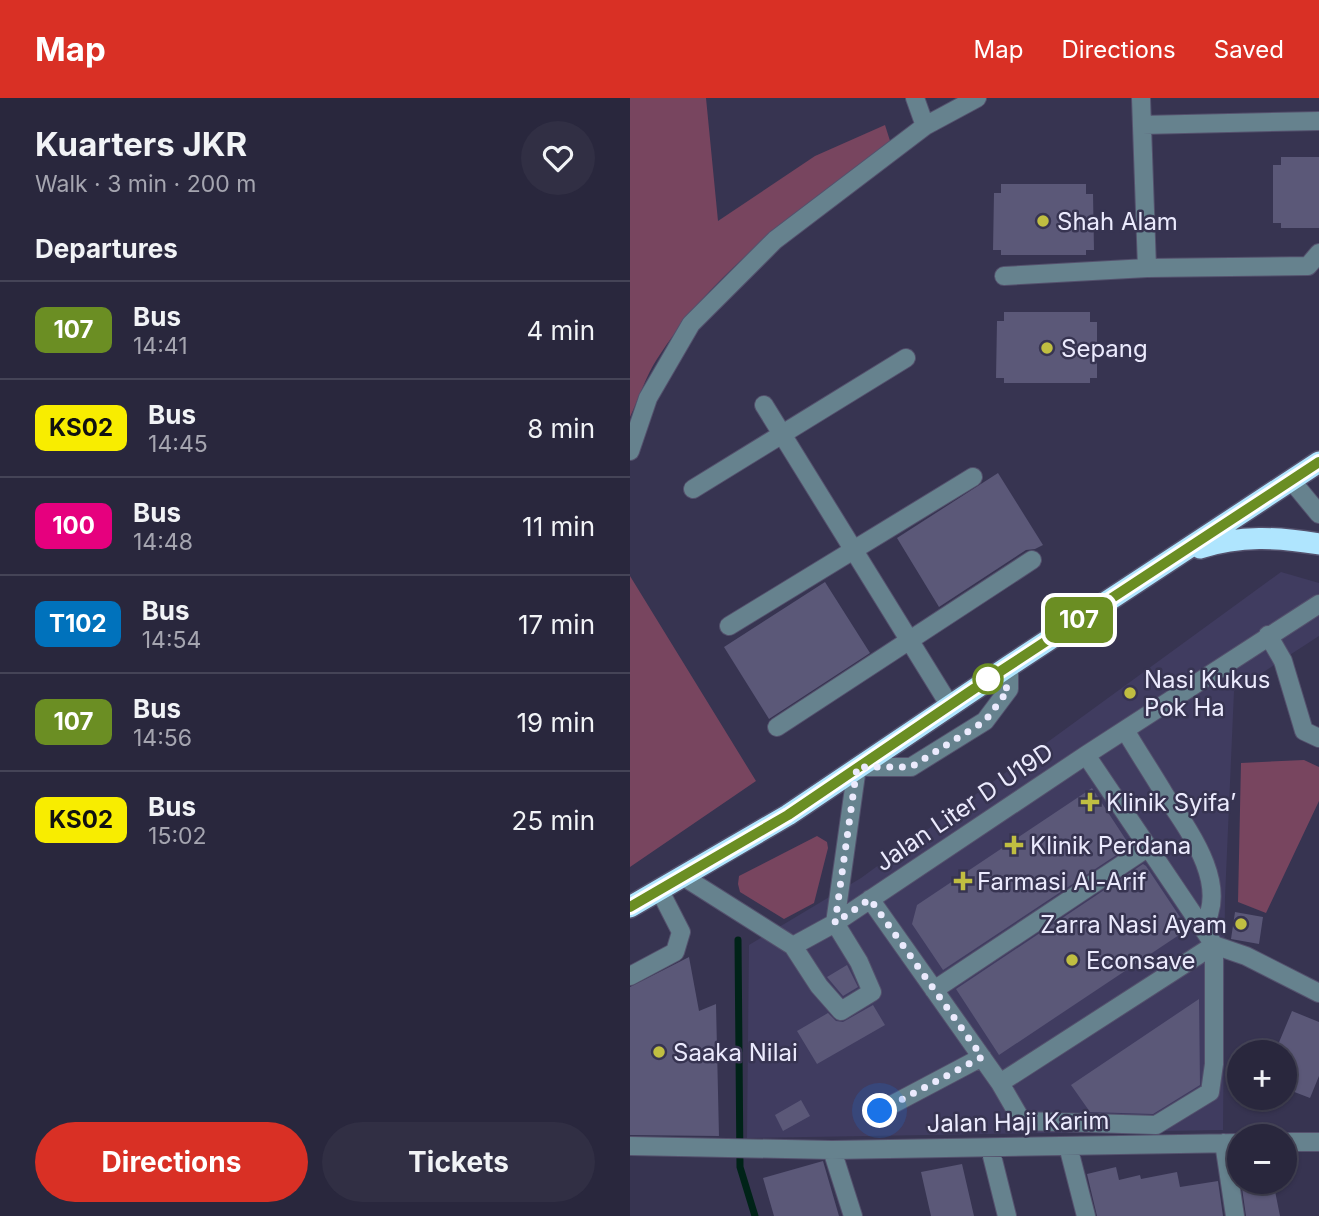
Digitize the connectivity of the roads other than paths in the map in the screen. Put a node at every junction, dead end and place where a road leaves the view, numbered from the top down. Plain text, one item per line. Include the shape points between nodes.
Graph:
1 (915, 98) edge
2 (977, 98) edge
3 (1141, 98) edge
4 (1319, 121) edge
5 (1142, 125) junction
6 (925, 126) junction
7 (1319, 253) edge
8 (1147, 268) junction
9 (1004, 276) dead end
10 (906, 358) dead end
11 (764, 405) dead end
12 (782, 434) junction
13 (630, 451) edge
14 (1319, 462) edge
15 (972, 477) dead end
16 (1291, 480) junction
17 (693, 489) dead end
18 (1319, 514) edge
19 (1319, 544) edge
20 (854, 549) junction
21 (1181, 554) junction
22 (1032, 560) dead end
23 (1319, 604) edge
24 (729, 626) dead end
25 (1268, 635) junction
26 (910, 640) junction
27 (1009, 666) junction
28 (950, 706) junction
29 (777, 727) dead end
30 (1125, 730) junction
31 (1319, 738) edge
32 (1086, 755) junction
33 (857, 767) junction
34 (1147, 848) junction
35 (684, 877) junction
36 (660, 891) junction
37 (870, 899) junction
38 (630, 907) edge
39 (835, 923) junction
40 (1202, 928) junction
41 (1214, 945) junction
42 (793, 946) junction
43 (630, 976) edge
44 (934, 990) junction
45 (1319, 993) edge
46 (982, 1057) junction
47 (1000, 1083) junction
48 (880, 1111) dead end
49 (1297, 1142) edge
50 (1319, 1142) edge
51 (1227, 1143) edge
52 (630, 1146) edge
53 (1068, 1146) junction
54 (990, 1148) junction
55 (832, 1150) junction
56 (1234, 1194) edge
57 (853, 1216) edge
58 (1007, 1216) edge
59 (1086, 1216) edge
60 (1235, 1216) edge

1 - 6 street
2 - 6 street
3 - 5 street
4 - 5 street
5 - 8 street
6 - 13 street via 775,240 691,324 648,398
7 - 8 street via 1308,265
8 - 9 street
10 - 12 street
11 - 12 street
12 - 17 street
12 - 20 street
14 - 16 highway
15 - 20 street
16 - 18 street
16 - 21 highway
19 - 21 highway via 1250,538
20 - 24 street
20 - 26 street
21 - 27 highway
22 - 26 street
23 - 25 street, Jalan Liter D U19D
25 - 30 street, Jalan Liter D U19D
25 - 31 street via 1283,661 1304,731
26 - 28 street
26 - 29 street
27 - 28 highway
27 - 33 street via 1009,689 985,721 911,767
28 - 33 highway
30 - 32 street, Jalan Liter D U19D
30 - 40 street via 1194,836 1205,864 1211,886 1209,918
32 - 34 street
32 - 37 street, Jalan Liter D U19D
33 - 35 highway
33 - 39 street
34 - 40 street
34 - 44 street
35 - 36 highway
35 - 42 street
36 - 38 highway
36 - 43 street via 681,933 675,952
37 - 39 street, Jalan Liter D U19D
37 - 44 street
39 - 42 street, Jalan Liter D U19D
39 - 42 street via 872,992 841,1011
40 - 41 street
41 - 45 street
41 - 47 street
41 - 47 street via 1210,1092 1156,1125 1022,1121
44 - 46 street
46 - 47 street
46 - 48 street
49 - 50 street
51 - 53 street, Jalan Haji Karim
52 - 55 street, Jalan Haji Karim
53 - 54 street, Jalan Haji Karim
53 - 59 street
54 - 55 street, Jalan Haji Karim
54 - 58 street
55 - 57 street
56 - 60 street

